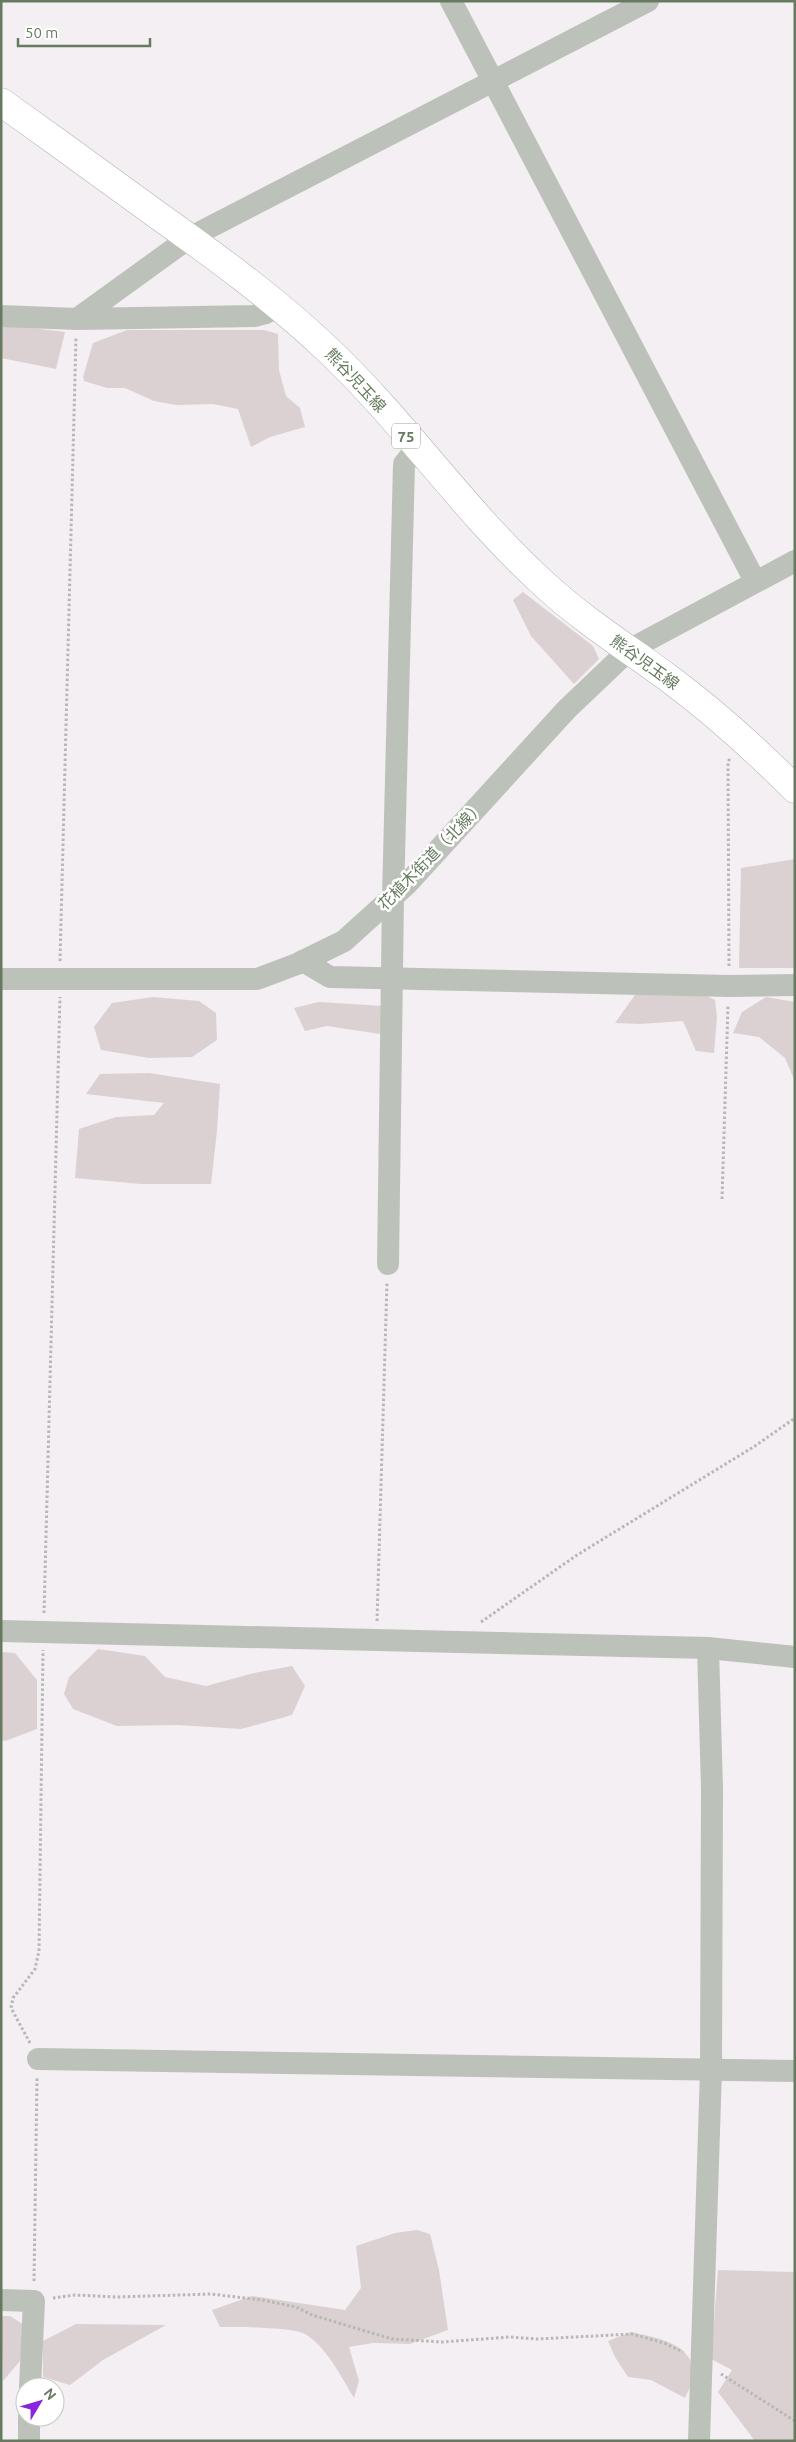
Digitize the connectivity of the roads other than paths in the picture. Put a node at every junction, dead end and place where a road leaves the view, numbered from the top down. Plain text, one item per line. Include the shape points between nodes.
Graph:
1 (451, 1) edge
2 (648, 1) edge
3 (491, 81) junction
4 (1, 102) edge
5 (189, 238) junction
6 (277, 304) junction
7 (1, 316) edge
8 (76, 319) junction
9 (418, 448) junction
10 (795, 561) edge
11 (755, 581) junction
12 (630, 650) junction
13 (795, 789) edge
14 (393, 897) junction
15 (303, 961) junction
16 (392, 977) junction
17 (1, 979) edge
18 (795, 985) edge
19 (388, 1264) road end
20 (1, 1631) edge
21 (708, 1648) junction
22 (795, 1657) edge
23 (38, 2058) road end
24 (711, 2070) junction
25 (795, 2071) edge
26 (1, 2300) edge
27 (30, 2377) edge
28 (29, 2427) edge
29 (29, 2441) edge
30 (699, 2441) edge

1 - 3 street
2 - 3 street
3 - 5 street
3 - 11 street
4 - 5 main road, 熊谷児玉線 / 75
5 - 6 main road, 熊谷児玉線 / 75
5 - 8 street
6 - 8 street via 266,313 254,316
6 - 9 main road, 熊谷児玉線 / 75 via 329,351
7 - 8 street
9 - 12 main road, 熊谷児玉線 / 75 via 515,558 572,609
9 - 14 street via 404,464
10 - 11 street, 花植木街道（北線）
11 - 12 street, 花植木街道（北線）
12 - 13 main road, 熊谷児玉線 / 75 via 717,717
12 - 14 street, 花植木街道（北線） via 567,709 414,878
14 - 15 street, 花植木街道（北線） via 344,941
14 - 16 street
15 - 16 street via 330,977
15 - 17 street, 花植木街道（北線） via 257,979
16 - 18 street
16 - 19 street
20 - 21 street
21 - 22 street
21 - 24 street via 712,1789
23 - 24 street
24 - 25 street
24 - 30 street
26 - 27 street via 34,2301
28 - 29 street

